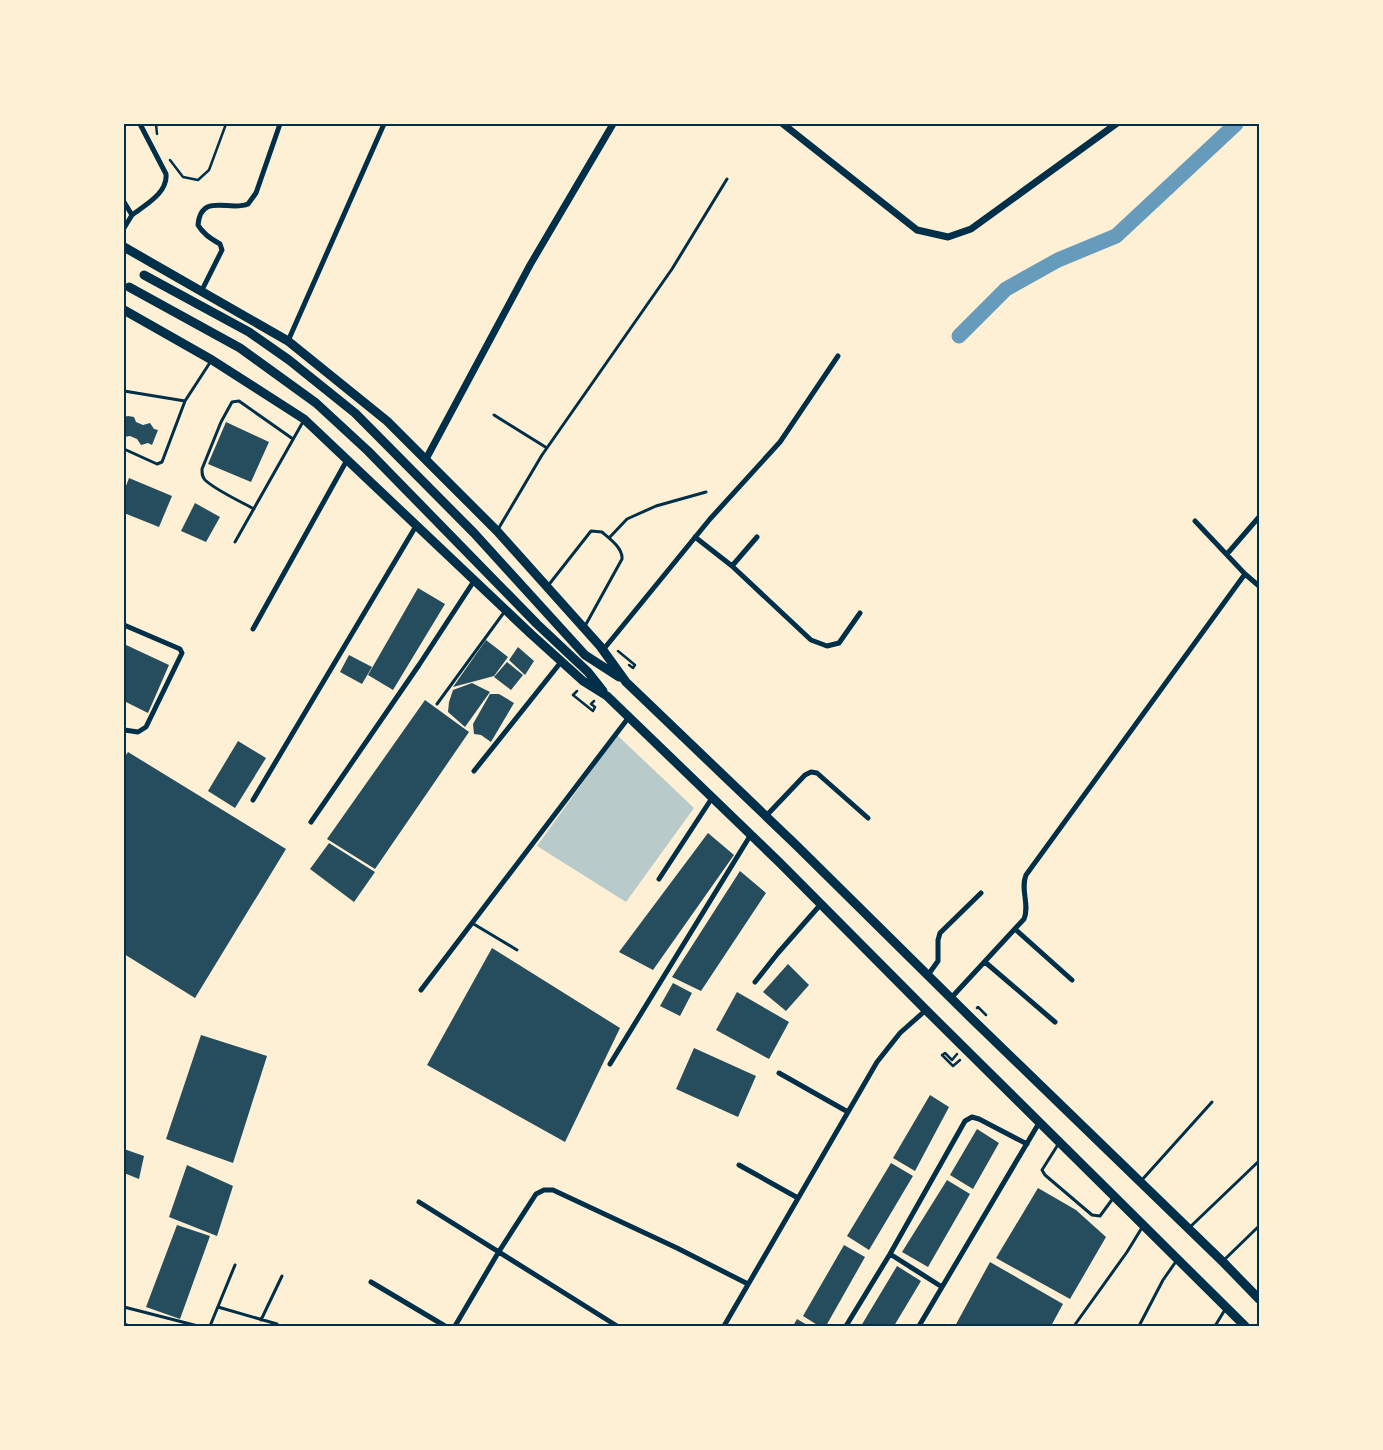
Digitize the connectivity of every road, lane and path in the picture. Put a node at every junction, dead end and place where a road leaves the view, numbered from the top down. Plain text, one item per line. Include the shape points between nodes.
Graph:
1 (140, 124) edge
2 (156, 124) edge
3 (226, 124) edge
4 (280, 124) edge
5 (384, 124) edge
6 (613, 124) edge
7 (783, 124) edge
8 (1116, 124) edge
9 (157, 143) dead end
10 (168, 156) dead end
11 (727, 179) dead end
12 (124, 202) edge
13 (132, 215) junction
14 (124, 228) edge
15 (124, 247) edge
16 (144, 275) dead end
17 (129, 287) dead end
18 (201, 292) junction
19 (124, 310) edge
20 (288, 341) junction
21 (838, 356) dead end
22 (212, 360) junction
23 (124, 391) edge
24 (186, 401) junction
25 (494, 415) dead end
26 (304, 419) junction
27 (293, 439) junction
28 (547, 448) junction
29 (124, 450) edge
30 (426, 459) junction
31 (348, 460) junction
32 (706, 492) dead end
33 (254, 509) junction
34 (1259, 517) edge
35 (1195, 521) dead end
36 (416, 526) junction
37 (496, 531) junction
38 (695, 537) junction
39 (757, 537) dead end
40 (609, 538) junction
41 (235, 542) dead end
42 (1227, 554) junction
43 (732, 566) junction
44 (1245, 574) junction
45 (474, 581) junction
46 (1259, 586) edge
47 (547, 587) junction
48 (505, 610) junction
49 (860, 613) dead end
50 (124, 625) edge
51 (253, 629) dead end
52 (584, 629) junction
53 (614, 648) dead end
54 (603, 650) junction
55 (562, 662) junction
56 (629, 664) dead end
57 (626, 682) junction
58 (573, 695) dead end
59 (607, 696) junction
60 (437, 704) dead end
61 (591, 704) dead end
62 (629, 717) junction
63 (124, 730) edge
64 (474, 771) dead end
65 (712, 798) junction
66 (253, 800) dead end
67 (766, 816) junction
68 (868, 818) dead end
69 (311, 822) dead end
70 (750, 836) junction
71 (659, 879) dead end
72 (981, 893) dead end
73 (821, 904) junction
74 (472, 923) junction
75 (1015, 929) junction
76 (517, 950) dead end
77 (985, 962) junction
78 (928, 975) junction
79 (1072, 980) dead end
80 (755, 982) dead end
81 (421, 990) dead end
82 (951, 998) junction
83 (926, 1010) junction
84 (1055, 1022) dead end
85 (952, 1060) dead end
86 (610, 1064) dead end
87 (953, 1066) dead end
88 (779, 1073) dead end
89 (1212, 1102) dead end
90 (848, 1112) junction
91 (1039, 1123) junction
92 (1059, 1142) junction
93 (1026, 1144) junction
94 (1259, 1161) edge
95 (739, 1166) dead end
96 (1141, 1182) junction
97 (1114, 1197) junction
98 (798, 1198) junction
99 (419, 1202) dead end
100 (1144, 1224) junction
101 (1259, 1226) edge
102 (1188, 1228) junction
103 (498, 1253) junction
104 (890, 1254) junction
105 (1178, 1260) junction
106 (1223, 1262) junction
107 (236, 1265) dead end
108 (282, 1276) dead end
109 (371, 1282) dead end
110 (748, 1284) junction
111 (942, 1287) junction
112 (1259, 1298) edge
113 (124, 1307) edge
114 (1226, 1307) junction
115 (218, 1308) junction
116 (261, 1320) junction
117 (277, 1324) dead end
118 (198, 1326) edge
119 (210, 1326) edge
120 (445, 1326) edge
121 (455, 1326) edge
122 (617, 1326) edge
123 (724, 1326) edge
124 (846, 1326) edge
125 (919, 1326) edge
126 (1074, 1326) edge
127 (1139, 1326) edge
128 (1215, 1326) edge
129 (1245, 1326) edge

1 - 13 street via 167,179 158,195
2 - 9 path
3 - 10 path via 209,170 198,180 183,177
4 - 18 street via 256,192 248,204 215,204 202,212 198,225 201,231 220,244 222,250
5 - 20 street
6 - 30 street via 530,265
7 - 8 street via 917,230 948,236 971,229
11 - 28 lane via 672,269
12 - 13 street
13 - 14 street
15 - 18 main road
16 - 57 main road via 249,332 355,413 474,533 585,654
17 - 59 main road via 240,348 316,403 588,672
18 - 20 main road
19 - 22 main road
20 - 30 main road via 387,421
21 - 38 street via 780,442
22 - 24 lane
22 - 26 main road
23 - 24 lane
24 - 29 lane via 162,462 157,464
25 - 28 lane
26 - 27 lane
26 - 31 main road
27 - 33 lane
27 - 33 lane via 239,401 232,402 221,422 202,475 205,480
28 - 37 lane
30 - 37 main road
31 - 36 main road
31 - 51 street
32 - 40 lane via 627,518
33 - 41 lane
34 - 42 street
35 - 42 street
36 - 45 main road
36 - 66 street
37 - 47 main road
38 - 43 street
38 - 54 street
39 - 43 street
40 - 47 lane via 602,532 591,531
40 - 52 lane via 620,549 622,559
42 - 44 street
43 - 49 street via 811,640 819,643 828,646 840,643
44 - 46 street
44 - 75 street via 1026,875 1027,913
45 - 48 main road
45 - 69 street
47 - 52 main road
48 - 55 main road
48 - 60 lane
50 - 63 street via 180,649 182,653 146,727 138,732
52 - 54 main road
53 - 56 path via 635,666 633,668
54 - 57 main road
55 - 59 main road
55 - 64 street
57 - 67 main road
58 - 61 path via 593,711 595,708
59 - 62 main road
62 - 65 main road
62 - 74 street
65 - 70 main road
65 - 71 street
67 - 68 street via 811,772 817,773
67 - 78 main road
70 - 73 main road
70 - 86 street
72 - 78 street via 940,933 938,961
73 - 80 street
73 - 83 main road
74 - 76 lane
74 - 81 street
75 - 77 street
75 - 79 street
77 - 82 street
77 - 84 street
78 - 82 main road
82 - 96 main road
83 - 90 street via 877,1062
83 - 91 main road
85 - 87 path via 945,1053 942,1056
88 - 90 street
89 - 96 lane
90 - 98 street
91 - 92 main road
91 - 93 street
92 - 97 main road
92 - 97 lane via 1042,1170 1045,1175 1096,1216 1100,1216
93 - 104 street via 979,1118 965,1121
93 - 111 street
94 - 102 lane
95 - 98 street
96 - 102 main road
97 - 100 main road
98 - 110 street
99 - 103 street
100 - 105 main road
100 - 126 lane
101 - 106 lane
102 - 106 main road
103 - 110 street via 536,1194 553,1190
103 - 121 street
103 - 122 street
104 - 111 street
104 - 124 street
105 - 114 main road
105 - 127 lane via 1163,1280
106 - 112 main road
107 - 115 lane
108 - 116 lane
109 - 120 street
110 - 123 street
111 - 125 street
113 - 118 lane
114 - 128 lane
114 - 129 main road
115 - 116 lane
115 - 119 lane
116 - 117 lane

